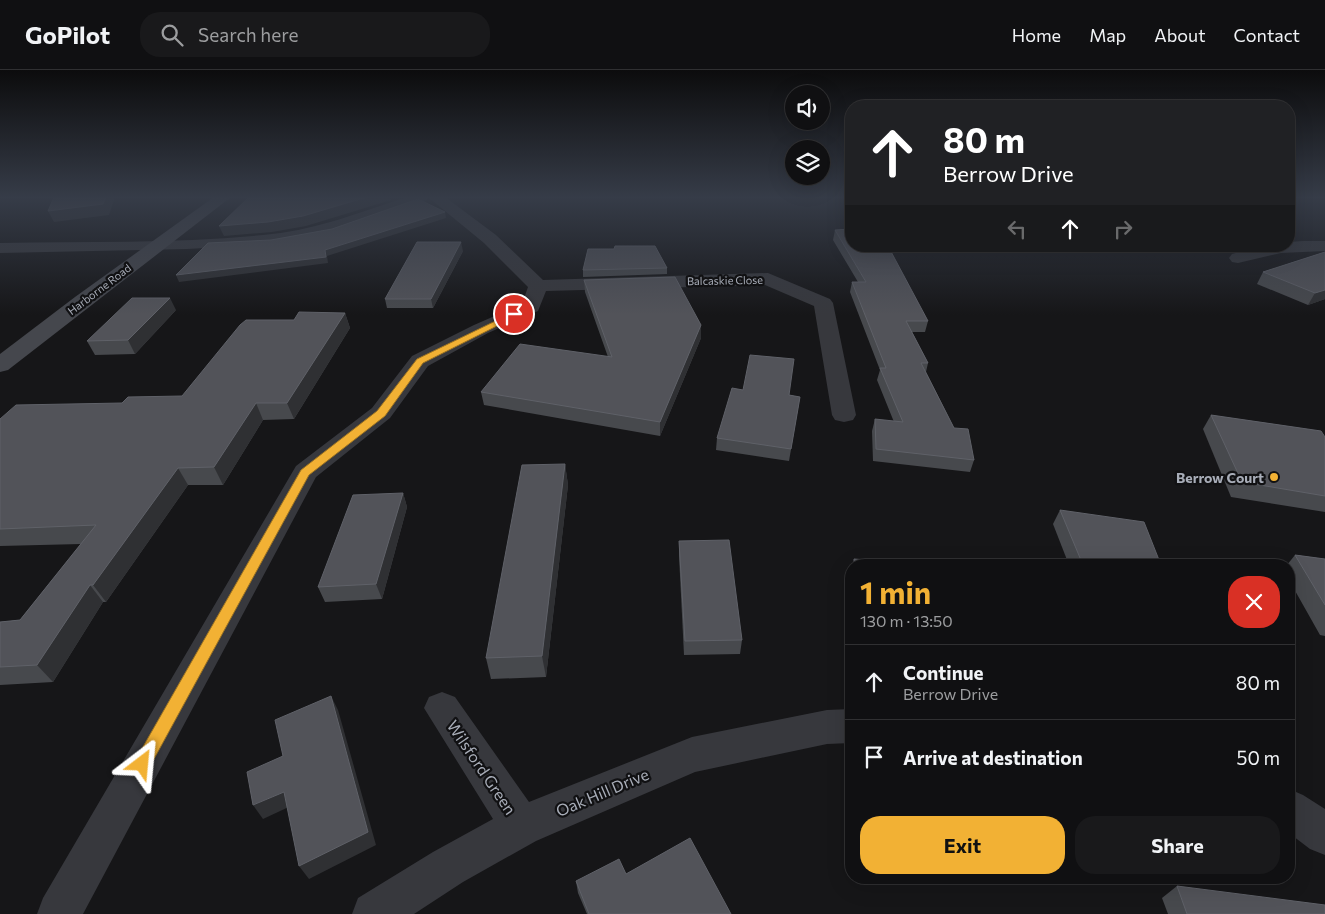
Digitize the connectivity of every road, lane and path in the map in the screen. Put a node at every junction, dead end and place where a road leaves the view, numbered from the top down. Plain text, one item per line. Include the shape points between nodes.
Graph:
1 (169, 236) edge
2 (293, 236) edge
3 (487, 236) edge
4 (159, 244) junction
5 (1325, 246) edge
6 (1295, 247) edge
7 (0, 248) edge
8 (1258, 252) edge
9 (1238, 258) dead end
10 (538, 286) junction
11 (0, 365) edge
12 (844, 416) dead end
13 (442, 708) dead end
14 (845, 726) edge
15 (1295, 813) edge
16 (521, 826) junction
17 (1325, 834) edge
18 (59, 914) edge
19 (374, 914) edge

1 - 4 main road, Harborne Road
2 - 4 street
3 - 10 street
4 - 7 street
4 - 11 main road, Harborne Road
5 - 6 street
8 - 9 street
10 - 12 street, Balcaskie Close via 768,279 823,303
10 - 18 street via 531,307 420,361 381,413 305,472
13 - 16 street, Wilsford Green
14 - 16 street, Oak Hill Drive via 827,727 692,755
15 - 17 street
16 - 19 street, Oak Hill Drive

